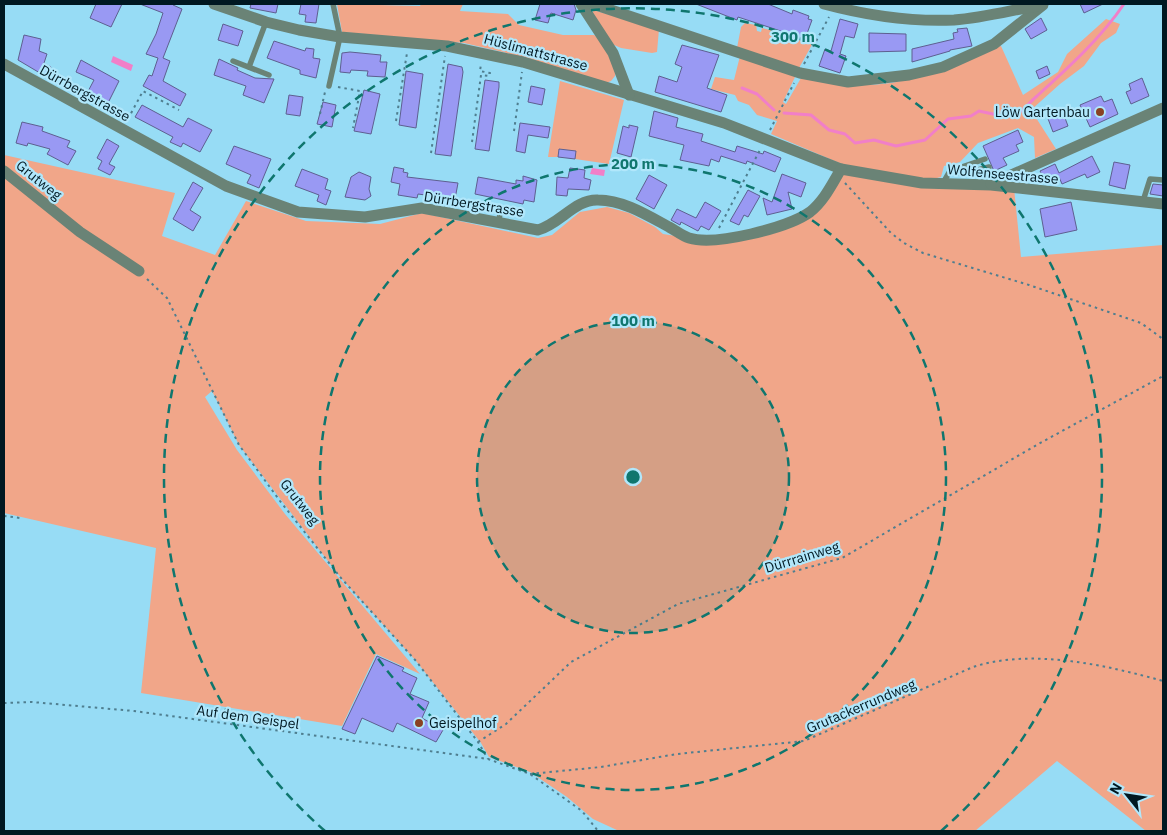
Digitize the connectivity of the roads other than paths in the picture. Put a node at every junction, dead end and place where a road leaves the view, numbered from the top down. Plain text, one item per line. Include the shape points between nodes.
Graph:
1 (214, 4) edge
2 (334, 4) edge
3 (581, 4) edge
4 (593, 4) edge
5 (824, 4) edge
6 (1044, 4) edge
7 (266, 22) junction
8 (340, 37) junction
9 (233, 61) dead end
10 (4, 64) edge
11 (249, 67) junction
12 (270, 75) dead end
13 (329, 86) road end
14 (629, 95) junction
15 (1163, 108) edge
16 (985, 159) dead end
17 (989, 167) dead end
18 (4, 170) edge
19 (950, 171) junction
20 (839, 172) junction
21 (1163, 180) edge
22 (943, 183) junction
23 (991, 185) junction
24 (1143, 201) junction
25 (1163, 204) edge
26 (481, 205) dead end
27 (499, 222) junction
28 (139, 271) road end

1 - 7 street, Hüslimattstrasse
2 - 8 lane
3 - 14 street via 613,53
4 - 6 street via 800,73 848,82 909,76 942,67 994,44
5 - 6 street via 904,19 954,20
7 - 8 street, Hüslimattstrasse
7 - 11 lane
8 - 13 lane
8 - 14 street, Hüslimattstrasse via 446,46 523,62
9 - 11 lane
10 - 27 street, Dürrbergstrasse via 226,186 298,212 365,217 422,208
11 - 12 lane
14 - 20 street, Hüslimattstrasse via 724,123
15 - 23 street
16 - 19 lane
17 - 19 lane via 963,174
18 - 28 street, Grutweg via 80,232
19 - 22 lane
20 - 22 street, Wolfenseestrasse
20 - 27 street, Dürrbergstrasse via 825,196 810,212 794,221 730,239 689,238 637,210 606,200 581,204 538,230
21 - 24 lane via 1150,179
22 - 23 street, Wolfenseestrasse
23 - 24 street, Wolfenseestrasse
24 - 25 street, Wolfenseestrasse
26 - 27 lane via 500,212

